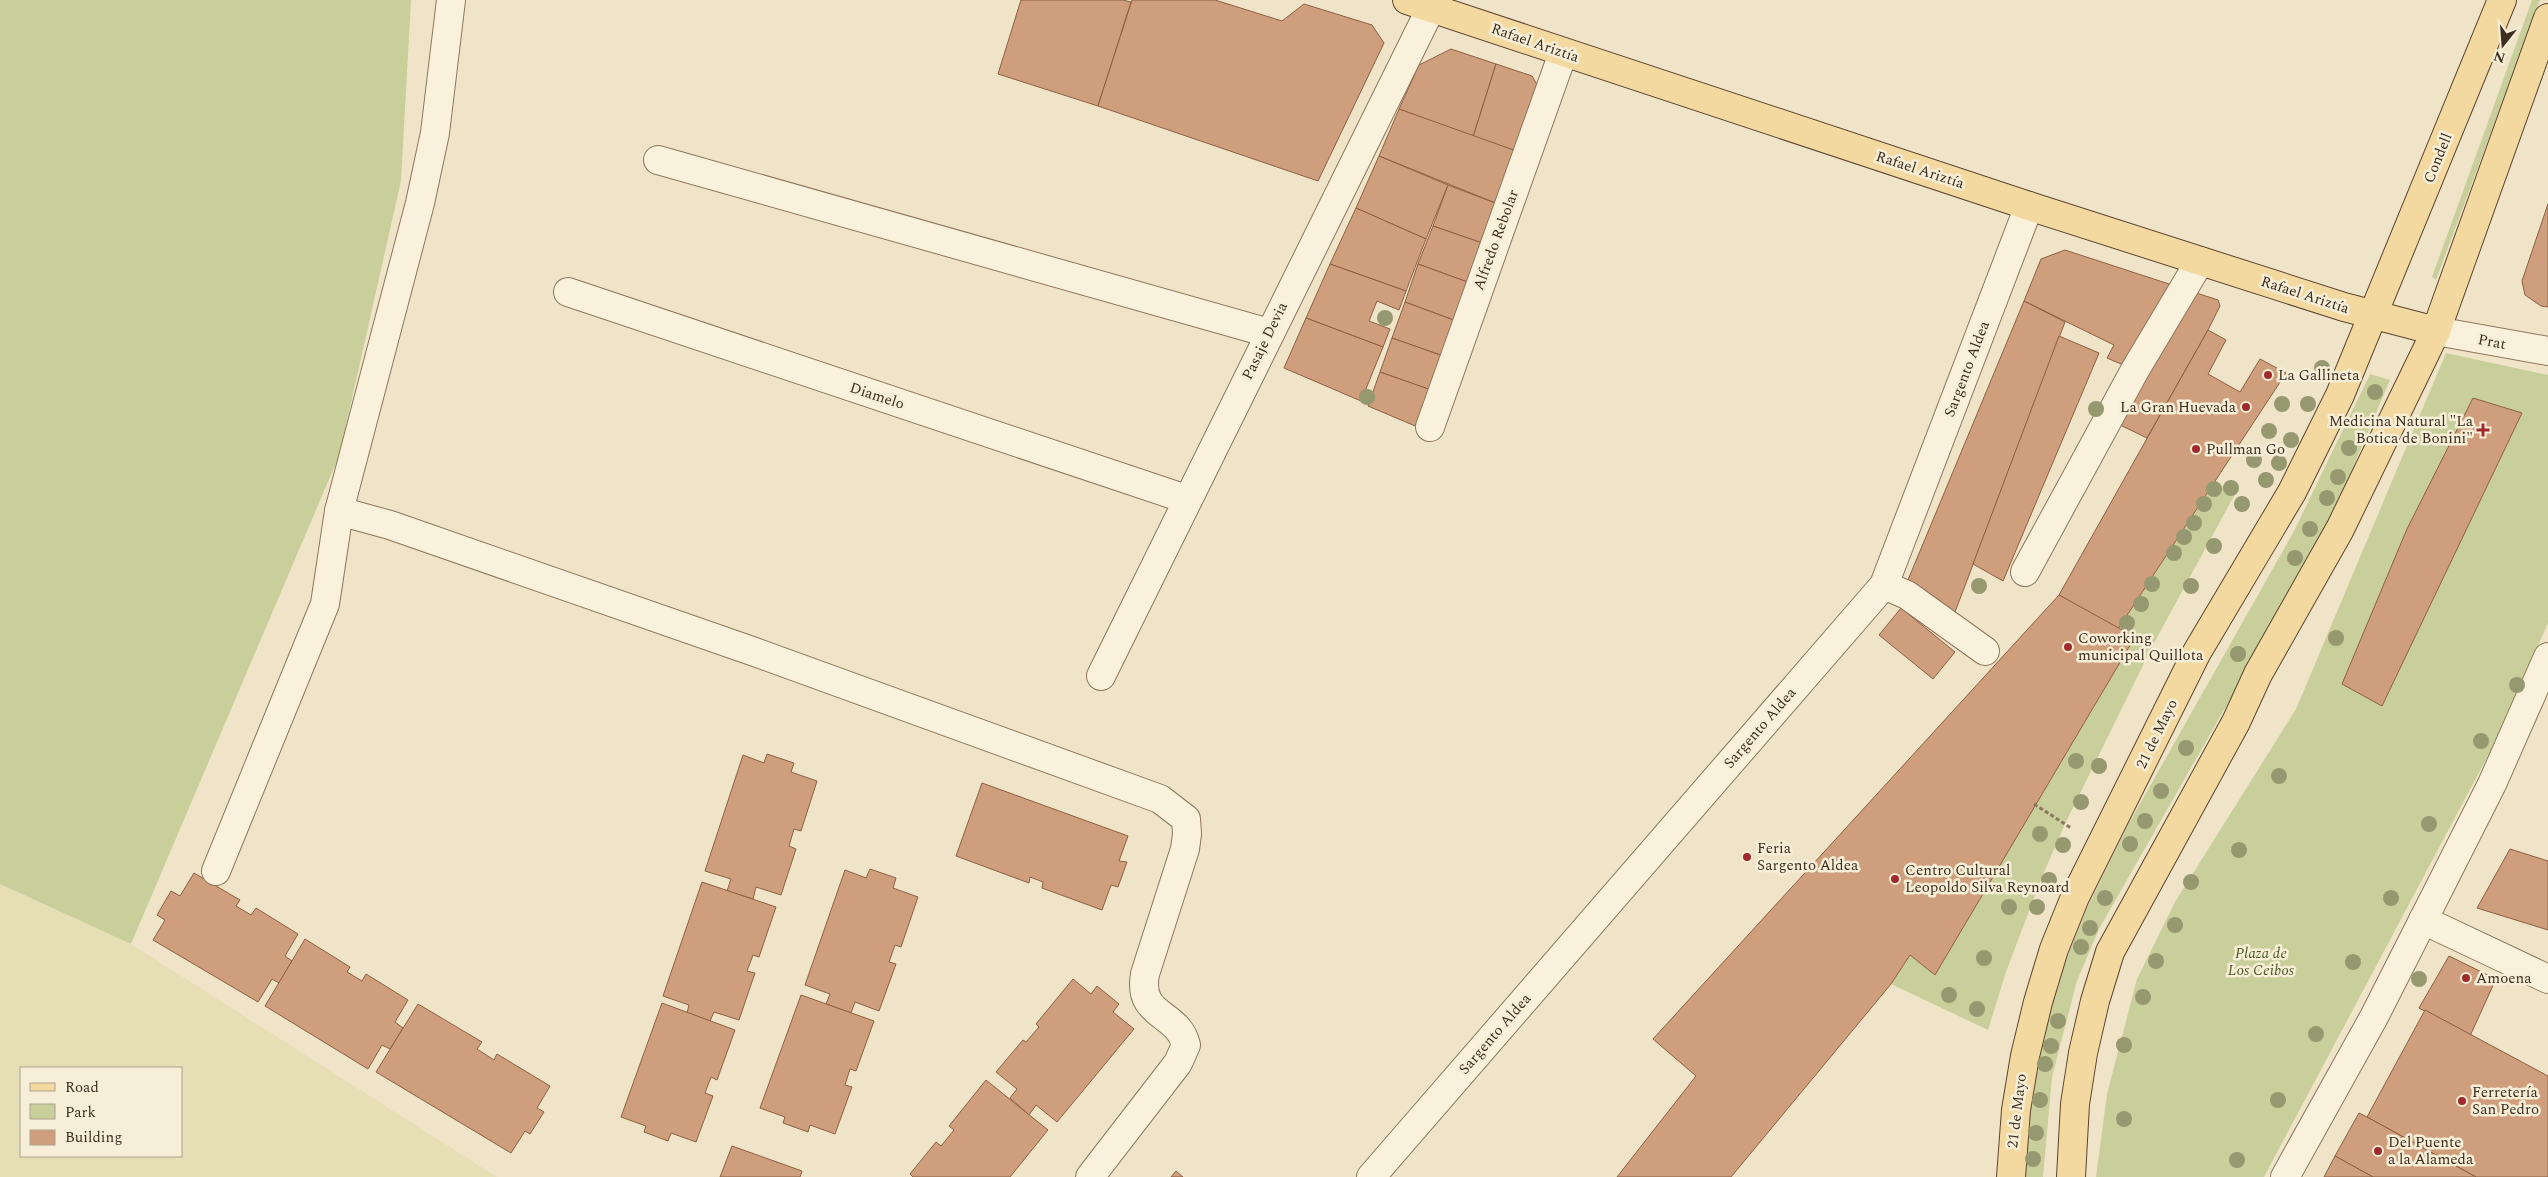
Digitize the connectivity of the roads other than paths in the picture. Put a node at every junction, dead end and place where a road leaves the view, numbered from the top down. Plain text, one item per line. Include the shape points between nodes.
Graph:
1 (451, 0) edge
2 (2502, 0) edge
3 (1419, 4) edge
4 (2548, 18) edge
5 (1563, 53) junction
6 (658, 160) dead end
7 (2029, 206) junction
8 (2200, 261) junction
9 (568, 292) dead end
10 (2373, 316) junction
11 (2436, 331) junction
12 (1269, 333) junction
13 (2548, 351) edge
14 (1430, 427) dead end
15 (1186, 499) junction
16 (340, 511) junction
17 (2025, 572) dead end
18 (1884, 585) junction
19 (1985, 651) dead end
20 (2548, 657) edge
21 (1100, 676) dead end
22 (216, 871) dead end
23 (2423, 920) junction
24 (2548, 979) edge
25 (1090, 1177) edge
26 (1371, 1177) edge
27 (2011, 1177) edge
28 (2071, 1177) edge
29 (2285, 1177) edge

1 - 16 street via 436,133
2 - 10 main road, Condell
3 - 5 main road, Rafael Ariztía
3 - 12 street, Pasaje Devia
4 - 11 main road
5 - 7 main road, Rafael Ariztía
5 - 14 street, Alfredo Rebolar
6 - 12 street
7 - 8 main road, Rafael Ariztía
7 - 18 street, Sargento Aldea
8 - 10 main road, Rafael Ariztía
8 - 17 street via 2135,370
9 - 15 street, Diamelo
10 - 11 main road, Rafael Ariztía
10 - 27 main road, 21 de Mayo via 2340,395 2292,492 2197,652 2075,897 2054,949 2024,1056
11 - 13 street, Prat
11 - 28 main road via 2340,528 2110,952 2083,1053 2075,1104
12 - 15 street, Pasaje Devia
15 - 21 street, Pasaje Devia
16 - 22 street via 325,604
16 - 25 street via 390,525 752,651 1160,799 1174,808 1186,820 1185,849 1145,974 1143,990 1152,1007 1178,1028 1186,1045 1178,1063
18 - 19 street via 1907,595
18 - 26 street, Sargento Aldea
20 - 23 street via 2492,784
23 - 24 street
23 - 29 street

